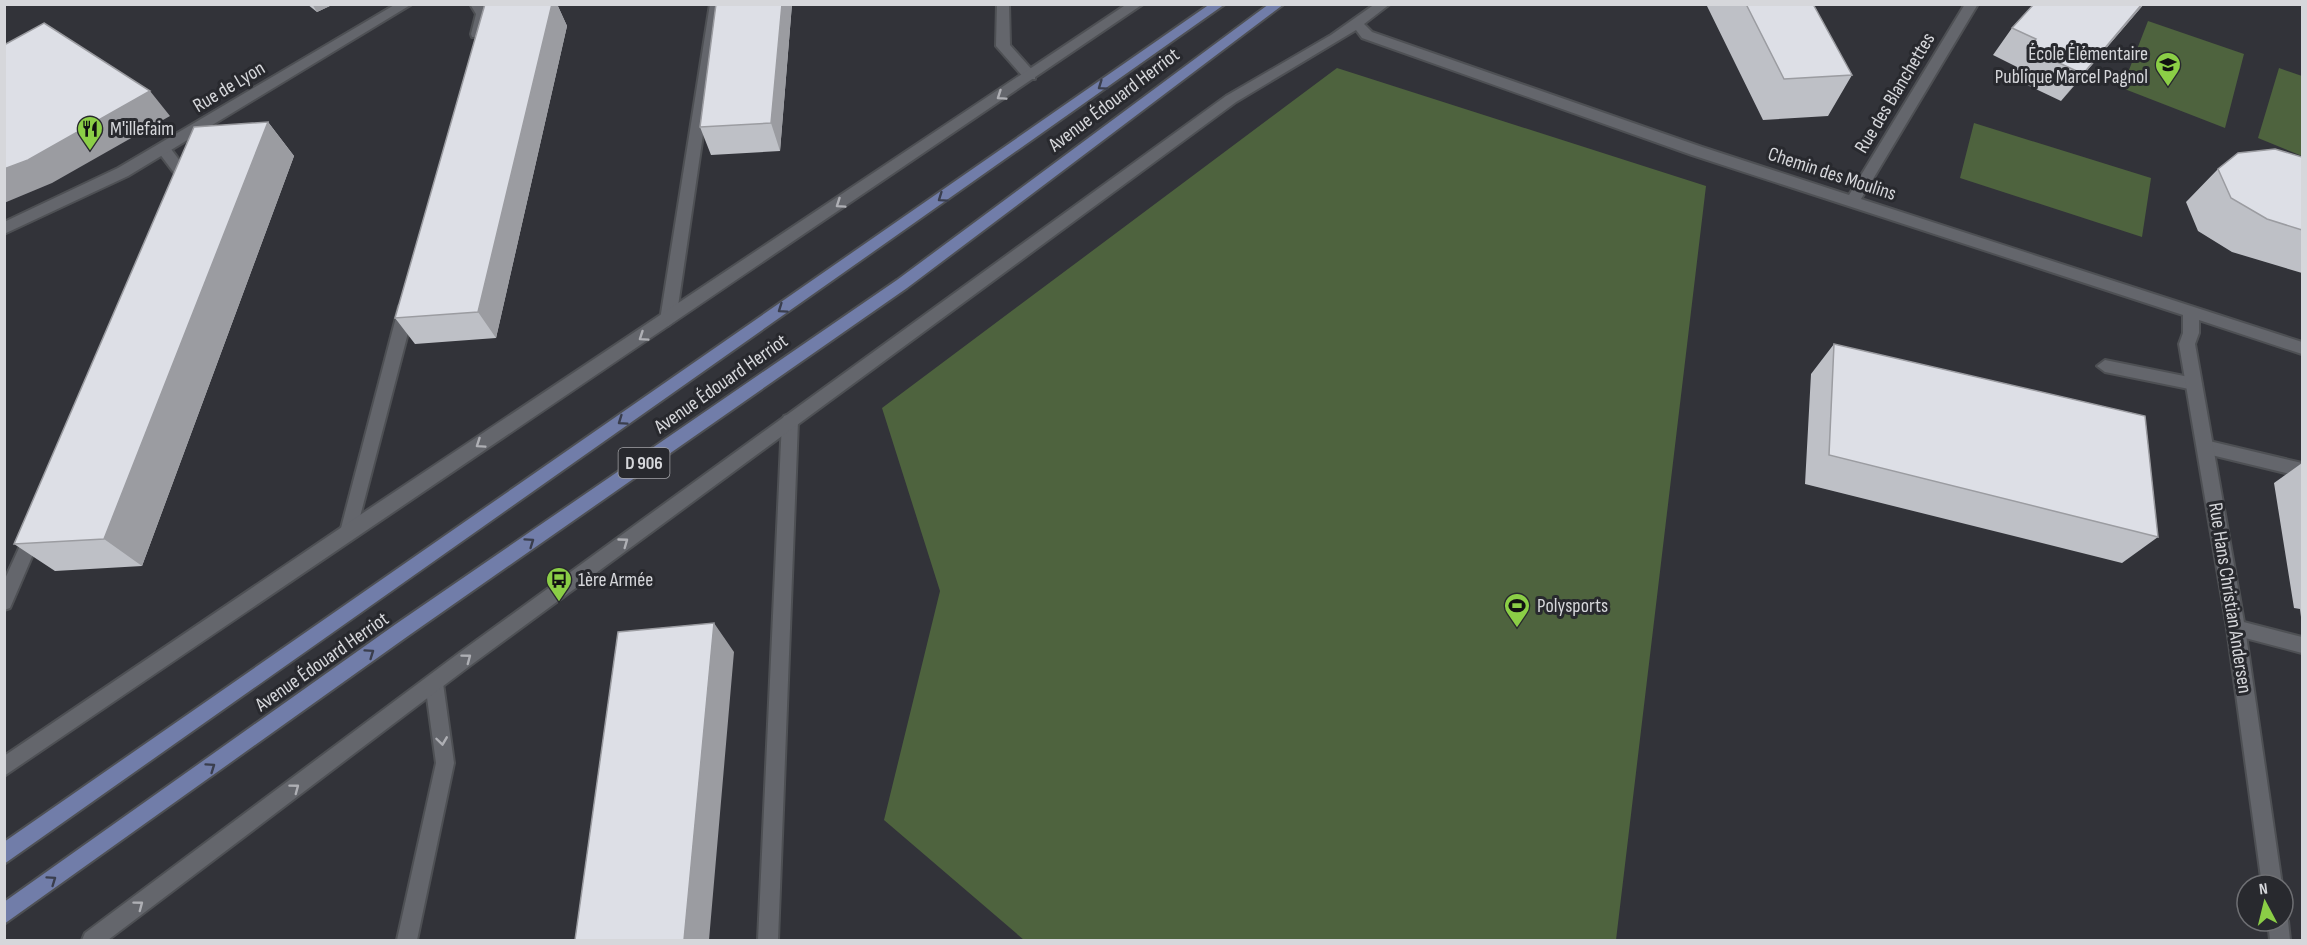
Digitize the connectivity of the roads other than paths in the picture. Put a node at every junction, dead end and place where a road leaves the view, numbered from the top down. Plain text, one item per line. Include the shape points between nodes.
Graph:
1 (406, 4) edge
2 (476, 4) edge
3 (716, 4) edge
4 (1004, 4) edge
5 (1137, 4) edge
6 (1219, 4) edge
7 (1278, 4) edge
8 (1384, 4) edge
9 (1972, 4) edge
10 (1357, 24) junction
11 (473, 49) edge
12 (1030, 76) junction
13 (163, 149) junction
14 (176, 198) edge
15 (1852, 202) junction
16 (4, 229) edge
17 (411, 290) edge
18 (2192, 312) junction
19 (668, 320) junction
20 (2302, 348) edge
21 (2105, 366) dead end
22 (2194, 384) junction
23 (790, 421) junction
24 (2205, 447) junction
25 (2302, 470) edge
26 (42, 514) edge
27 (348, 532) junction
28 (4, 602) edge
29 (2236, 628) junction
30 (2302, 645) edge
31 (434, 683) junction
32 (4, 766) edge
33 (4, 854) edge
34 (2270, 873) edge
35 (4, 914) edge
36 (92, 940) edge
37 (407, 940) edge
38 (768, 940) edge

1 - 13 street, Rue de Lyon
2 - 11 street via 482,14
3 - 19 street
4 - 12 street via 1003,46
5 - 12 street
6 -> 33 main road, Avenue Édouard Herriot / D 906
35 -> 7 main road, Avenue Édouard Herriot / D 906 via 402,630 902,284
8 - 10 street
9 - 15 street, Rue des Blanchettes
10 - 15 street, Chemin des Moulins via 1367,35
10 - 23 street via 1231,99
12 -> 19 street
13 - 14 street via 186,177
13 - 16 street, Rue de Lyon
15 - 18 street, Chemin des Moulins
17 - 27 street
18 - 20 street, Chemin des Moulins
18 - 22 street, Rue Hans Christian Andersen via 2187,344
19 -> 27 street
21 - 22 street
22 - 24 street, Rue Hans Christian Andersen
31 -> 23 street
23 - 38 street
24 - 25 street
24 - 29 street, Rue Hans Christian Andersen
26 - 28 street
27 - 32 street
29 - 30 street
29 - 34 street, Rue Hans Christian Andersen
36 -> 31 street
31 -> 37 street via 445,763

